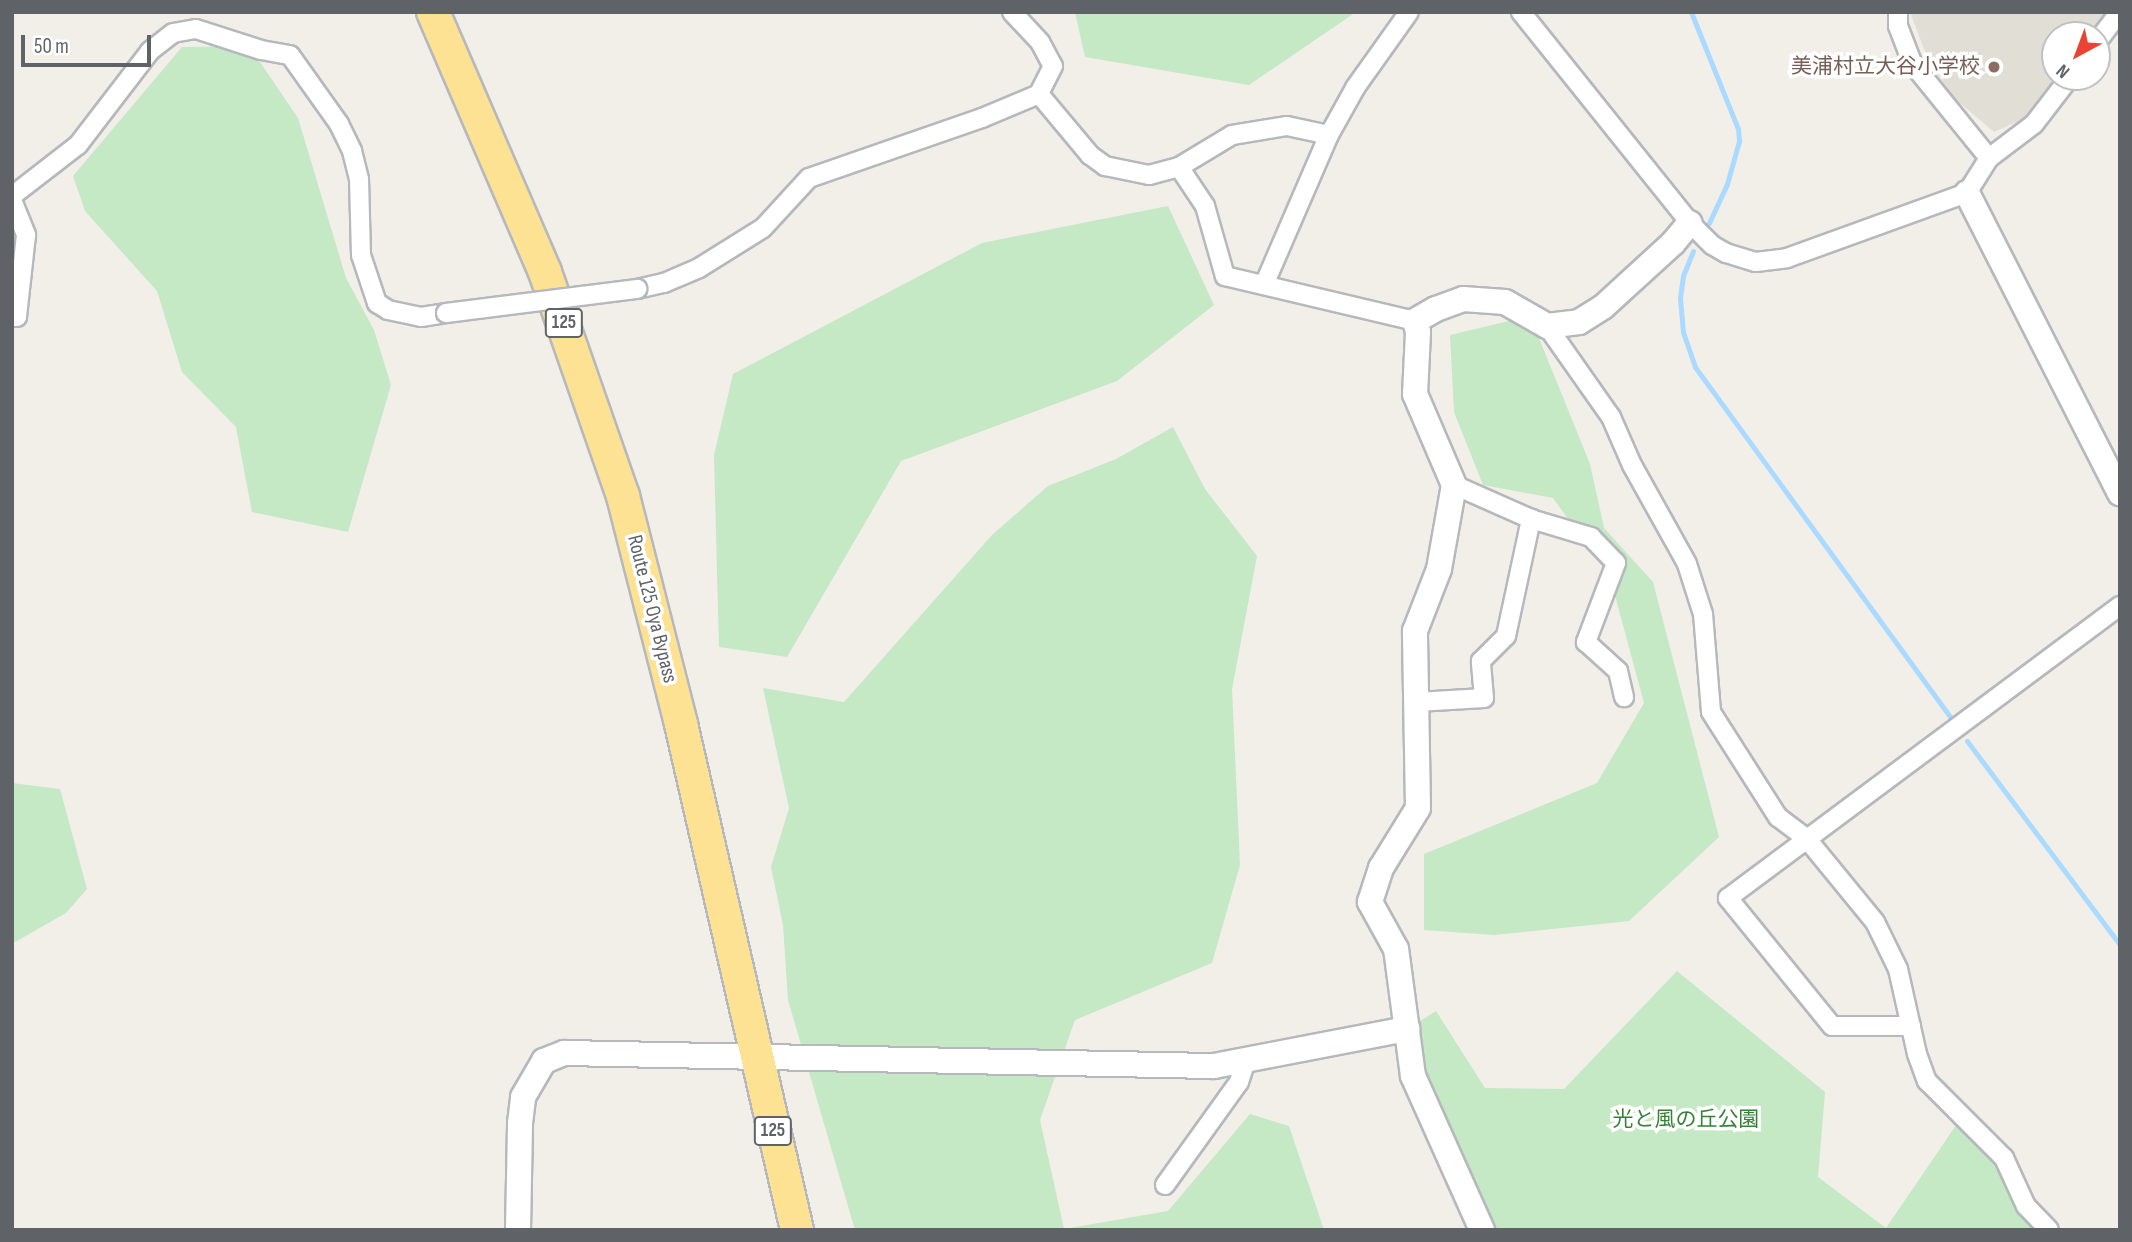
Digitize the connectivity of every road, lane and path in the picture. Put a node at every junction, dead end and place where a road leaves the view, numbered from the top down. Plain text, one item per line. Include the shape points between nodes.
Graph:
1 (433, 12) edge
2 (1012, 12) edge
3 (1409, 12) edge
4 (1521, 12) edge
5 (1898, 12) edge
6 (2059, 91) edge
7 (1039, 94) junction
8 (1329, 135) junction
9 (1989, 158) junction
10 (1179, 167) junction
11 (1967, 193) junction
12 (12, 198) edge
13 (1690, 222) junction
14 (1264, 285) junction
15 (12, 317) edge
16 (1415, 321) junction
17 (1547, 326) junction
18 (1454, 485) junction
19 (2120, 493) edge
20 (1531, 519) junction
21 (2120, 606) edge
22 (1624, 696) dead end
23 (1416, 702) junction
24 (1807, 839) junction
25 (1911, 1026) junction
26 (1407, 1028) junction
27 (755, 1055) junction
28 (1246, 1060) junction
29 (1165, 1185) dead end
30 (518, 1230) edge
31 (797, 1230) edge
32 (1482, 1230) edge
33 (2049, 1230) edge

1 - 27 highway, Route 125 Oya Bypass / 125 via 545,272 623,496 681,724
2 - 7 street via 1041,42 1053,66
3 - 8 street via 1355,88
4 - 13 street
5 - 9 street via 1898,26 1912,63
6 - 9 street via 2034,124
7 - 10 street via 1090,155 1105,166 1149,174
7 - 12 street, bridge via 809,178 763,228 699,268 664,283 421,317 377,303 361,255 359,179 352,151 339,124 290,55 261,51 196,29 173,33 150,51 78,145
8 - 10 street via 1287,126 1232,135
8 - 14 street
9 - 11 street
10 - 14 street via 1205,206 1225,276
11 - 13 street via 1787,258 1756,262 1712,245
11 - 19 street
12 - 15 street via 26,235 17,317
13 - 17 street via 1603,307 1579,322
14 - 16 street
16 - 17 street via 1462,299 1505,302
16 - 18 street via 1415,394
17 - 24 street via 1611,417 1632,466 1687,564 1703,614 1712,712 1778,817
18 - 20 street
18 - 23 street via 1439,569 1415,631
20 - 22 street via 1591,537 1616,563 1586,642 1618,671
20 - 23 street via 1506,636 1481,661 1484,698
21 - 24 street
23 - 26 street via 1418,808 1381,868 1370,902 1396,949
24 - 25 street via 1874,922 1898,969
24 - 25 street via 1728,898 1832,1026
25 - 33 street via 1927,1081 2004,1158 2026,1206
26 - 28 street
26 - 32 street via 1413,1076
27 - 28 street via 1214,1066
27 - 30 street via 576,1051 544,1061 520,1109
27 - 31 highway, Route 125 Oya Bypass / 125
28 - 29 street via 1240,1082

